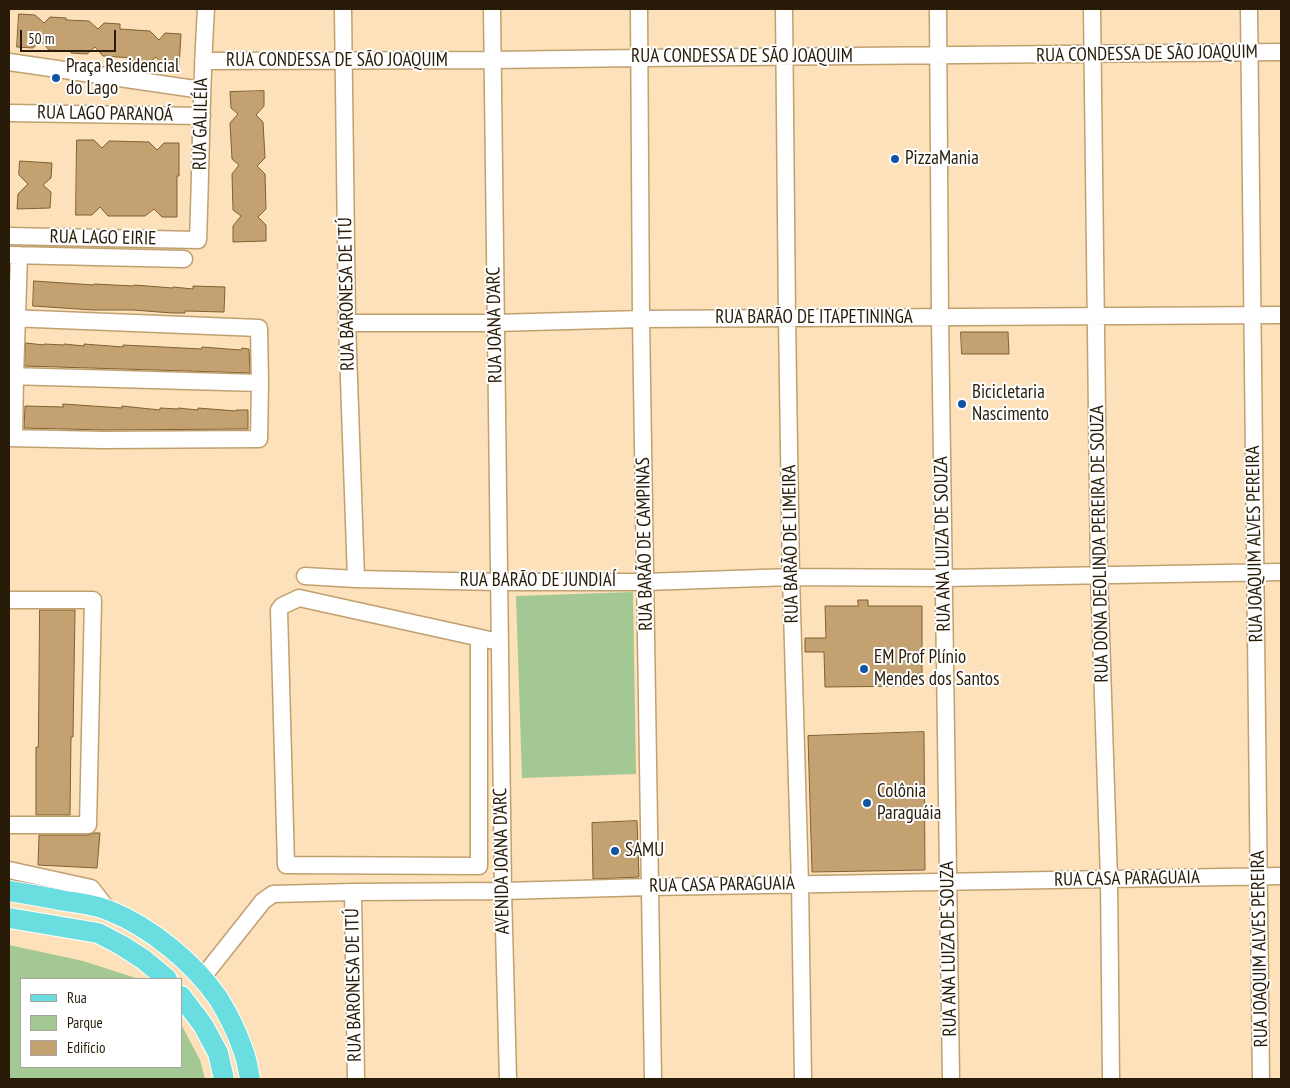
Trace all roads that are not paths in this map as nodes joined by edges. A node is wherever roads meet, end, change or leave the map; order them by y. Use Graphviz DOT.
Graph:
graph roads {
  1 [pos="206,9"];
  2 [pos="343,9"];
  3 [pos="492,9"];
  4 [pos="639,9"];
  5 [pos="784,9"];
  6 [pos="938,9"];
  7 [pos="1092,9"];
  8 [pos="1249,9"];
  9 [pos="1250,52"];
  10 [pos="1281,52"];
  11 [pos="1093,54"];
  12 [pos="938,56"];
  13 [pos="785,57"];
  14 [pos="639,58"];
  15 [pos="344,60"];
  16 [pos="492,60"];
  17 [pos="203,61"];
  18 [pos="9,62"];
  19 [pos="202,90"];
  20 [pos="9,113"];
  21 [pos="202,116"];
  22 [pos="9,236"];
  23 [pos="198,240"];
  24 [pos="14,255"];
  25 [pos="184,259"];
  26 [pos="1253,315"];
  27 [pos="1281,315"];
  28 [pos="1096,316"];
  29 [pos="13,318"];
  30 [pos="787,318"];
  31 [pos="940,318"];
  32 [pos="641,319"];
  33 [pos="347,323"];
  34 [pos="495,323"];
  35 [pos="12,376"];
  36 [pos="260,383"];
  37 [pos="11,438"];
  38 [pos="1256,572"];
  39 [pos="1281,572"];
  40 [pos="1099,574"];
  41 [pos="305,576"];
  42 [pos="791,577"];
  43 [pos="944,578"];
  44 [pos="356,579"];
  45 [pos="498,582"];
  46 [pos="645,582"];
  47 [pos="9,600"];
  48 [pos="479,638"];
  49 [pos="499,642"];
  50 [pos="9,825"];
  51 [pos="9,870"];
  52 [pos="1281,876"];
  53 [pos="1259,877"];
  54 [pos="1109,879"];
  55 [pos="948,882"];
  56 [pos="800,884"];
  57 [pos="650,887"];
  58 [pos="502,890"];
  59 [pos="9,891"];
  60 [pos="353,892"];
  61 [pos="108,910"];
  62 [pos="9,918"];
  63 [pos="166,978"];
  64 [pos="202,978"];
  65 [pos="182,997"];
  66 [pos="224,1079"];
  67 [pos="250,1079"];
  68 [pos="356,1079"];
  69 [pos="508,1079"];
  70 [pos="653,1079"];
  71 [pos="803,1079"];
  72 [pos="950,1079"];
  73 [pos="1111,1079"];
  74 [pos="1261,1079"];
  1 -- 17 [label="street, RUA GALILÉIA"];
  2 -- 15 [label="street, RUA BARONESA DE ITÚ"];
  3 -- 16 [label="street, RUA JOANA D'ARC"];
  4 -- 14 [label="street, RUA BARÃO DE CAMPINAS"];
  5 -- 13 [label="street, RUA BARÃO DE LIMEIRA"];
  6 -- 12 [label="street, RUA ANA LUIZA DE SOUZA"];
  7 -- 11 [label="street, RUA DONA DEOLINDA PEREIRA DE SOUZA"];
  8 -- 9 [label="street, RUA JOAQUIM ALVES PEREIRA"];
  9 -- 10 [label="street, RUA CONDESSA DE SÃO JOAQUIM"];
  9 -- 11 [label="street, RUA CONDESSA DE SÃO JOAQUIM"];
  9 -- 26 [label="street, RUA JOAQUIM ALVES PEREIRA"];
  11 -- 12 [label="street, RUA CONDESSA DE SÃO JOAQUIM"];
  11 -- 28 [label="street, RUA DONA DEOLINDA PEREIRA DE SOUZA"];
  12 -- 13 [label="street, RUA CONDESSA DE SÃO JOAQUIM"];
  12 -- 31 [label="street, RUA ANA LUIZA DE SOUZA"];
  13 -- 14 [label="street, RUA CONDESSA DE SÃO JOAQUIM"];
  13 -- 30 [label="street, RUA BARÃO DE LIMEIRA"];
  14 -- 16 [label="street, RUA CONDESSA DE SÃO JOAQUIM"];
  14 -- 32 [label="street, RUA BARÃO DE CAMPINAS"];
  15 -- 16 [label="street, RUA CONDESSA DE SÃO JOAQUIM"];
  15 -- 17 [label="street, RUA CONDESSA DE SÃO JOAQUIM"];
  15 -- 33 [label="street, RUA BARONESA DE ITÚ"];
  16 -- 34 [label="street, RUA JOANA D'ARC"];
  17 -- 19 [label="street, RUA GALILÉIA"];
  18 -- 19 [label="street"];
  19 -- 21 [label="street, RUA GALILÉIA"];
  20 -- 21 [label="street, RUA LAGO PARANOÁ"];
  21 -- 23 [label="street, RUA GALILÉIA"];
  22 -- 23 [label="street, RUA LAGO EIRIE"];
  24 -- 25 [label="street"];
  24 -- 29 [label="street"];
  26 -- 27 [label="street, RUA BARÃO DE ITAPETININGA"];
  26 -- 28 [label="street, RUA BARÃO DE ITAPETININGA"];
  26 -- 38 [label="street, RUA JOAQUIM ALVES PEREIRA"];
  28 -- 31 [label="street, RUA BARÃO DE ITAPETININGA"];
  28 -- 40 [label="street, RUA DONA DEOLINDA PEREIRA DE SOUZA"];
  29 -- 35 [label="street"];
  29 -- 36 [label="street"];
  30 -- 31 [label="street, RUA BARÃO DE ITAPETININGA"];
  30 -- 32 [label="street, RUA BARÃO DE ITAPETININGA"];
  30 -- 42 [label="street, RUA BARÃO DE LIMEIRA"];
  31 -- 43 [label="street, RUA ANA LUIZA DE SOUZA"];
  32 -- 34 [label="street, RUA BARÃO DE ITAPETININGA"];
  32 -- 46 [label="street, RUA BARÃO DE CAMPINAS"];
  33 -- 34 [label="street, RUA BARÃO DE ITAPETININGA"];
  33 -- 44 [label="street, RUA BARONESA DE ITÚ"];
  34 -- 45 [label="street, RUA JOANA D'ARC"];
  35 -- 36 [label="street"];
  35 -- 37 [label="street"];
  36 -- 37 [label="street"];
  38 -- 39 [label="street, RUA BARÃO DE JUNDIAÍ"];
  38 -- 40 [label="street, RUA BARÃO DE JUNDIAÍ"];
  38 -- 53 [label="street, RUA JOAQUIM ALVES PEREIRA"];
  40 -- 43 [label="street, RUA BARÃO DE JUNDIAÍ"];
  40 -- 54 [label="street, RUA DONA DEOLINDA PEREIRA DE SOUZA"];
  41 -- 44 [label="street, RUA BARÃO DE JUNDIAÍ"];
  42 -- 43 [label="street, RUA BARÃO DE JUNDIAÍ"];
  42 -- 46 [label="street, RUA BARÃO DE JUNDIAÍ"];
  42 -- 56 [label="street, RUA BARÃO DE LIMEIRA"];
  43 -- 55 [label="street, RUA ANA LUIZA DE SOUZA"];
  44 -- 45 [label="street, RUA BARÃO DE JUNDIAÍ"];
  45 -- 46 [label="street, RUA BARÃO DE JUNDIAÍ"];
  45 -- 49 [label="street, RUA JOANA D'ARC"];
  46 -- 57 [label="street, RUA BARÃO DE CAMPINAS"];
  47 -- 50 [label="street"];
  48 -- 48 [label="street"];
  48 -- 49 [label="street"];
  49 -- 58 [label="street, AVENIDA JOANA D'ARC"];
  51 -- 61 [label="street"];
  52 -- 53 [label="street, RUA CASA PARAGUAIA"];
  53 -- 54 [label="street, RUA CASA PARAGUAIA"];
  53 -- 74 [label="street, RUA JOAQUIM ALVES PEREIRA"];
  54 -- 55 [label="street, RUA CASA PARAGUAIA"];
  54 -- 73 [label="street, RUA DONA DEOLINDA PEREIRA DE SOUZA"];
  55 -- 56 [label="street, RUA CASA PARAGUAIA"];
  55 -- 72 [label="street, RUA ANA LUIZA DE SOUZA"];
  56 -- 57 [label="street, RUA CASA PARAGUAIA"];
  56 -- 71 [label="street, RUA BARÃO DE LIMEIRA"];
  57 -- 58 [label="street, RUA CASA PARAGUAIA"];
  57 -- 70 [label="street, RUA BARÃO DE CAMPINAS"];
  58 -- 60 [label="street, RUA CASA PARAGUAIA"];
  58 -- 69 [label="street, AVENIDA JOANA D'ARC"];
  59 -- 61 [label="main road"];
  60 -- 64 [label="street, RUA CASA PARAGUAIA"];
  60 -- 68 [label="street, RUA BARONESA DE ITÚ"];
  61 -- 64 [label="main road"];
  62 -- 63 [label="main road"];
  64 -- 67 [label="main road"];
  65 -- 66 [label="main road"];
}
